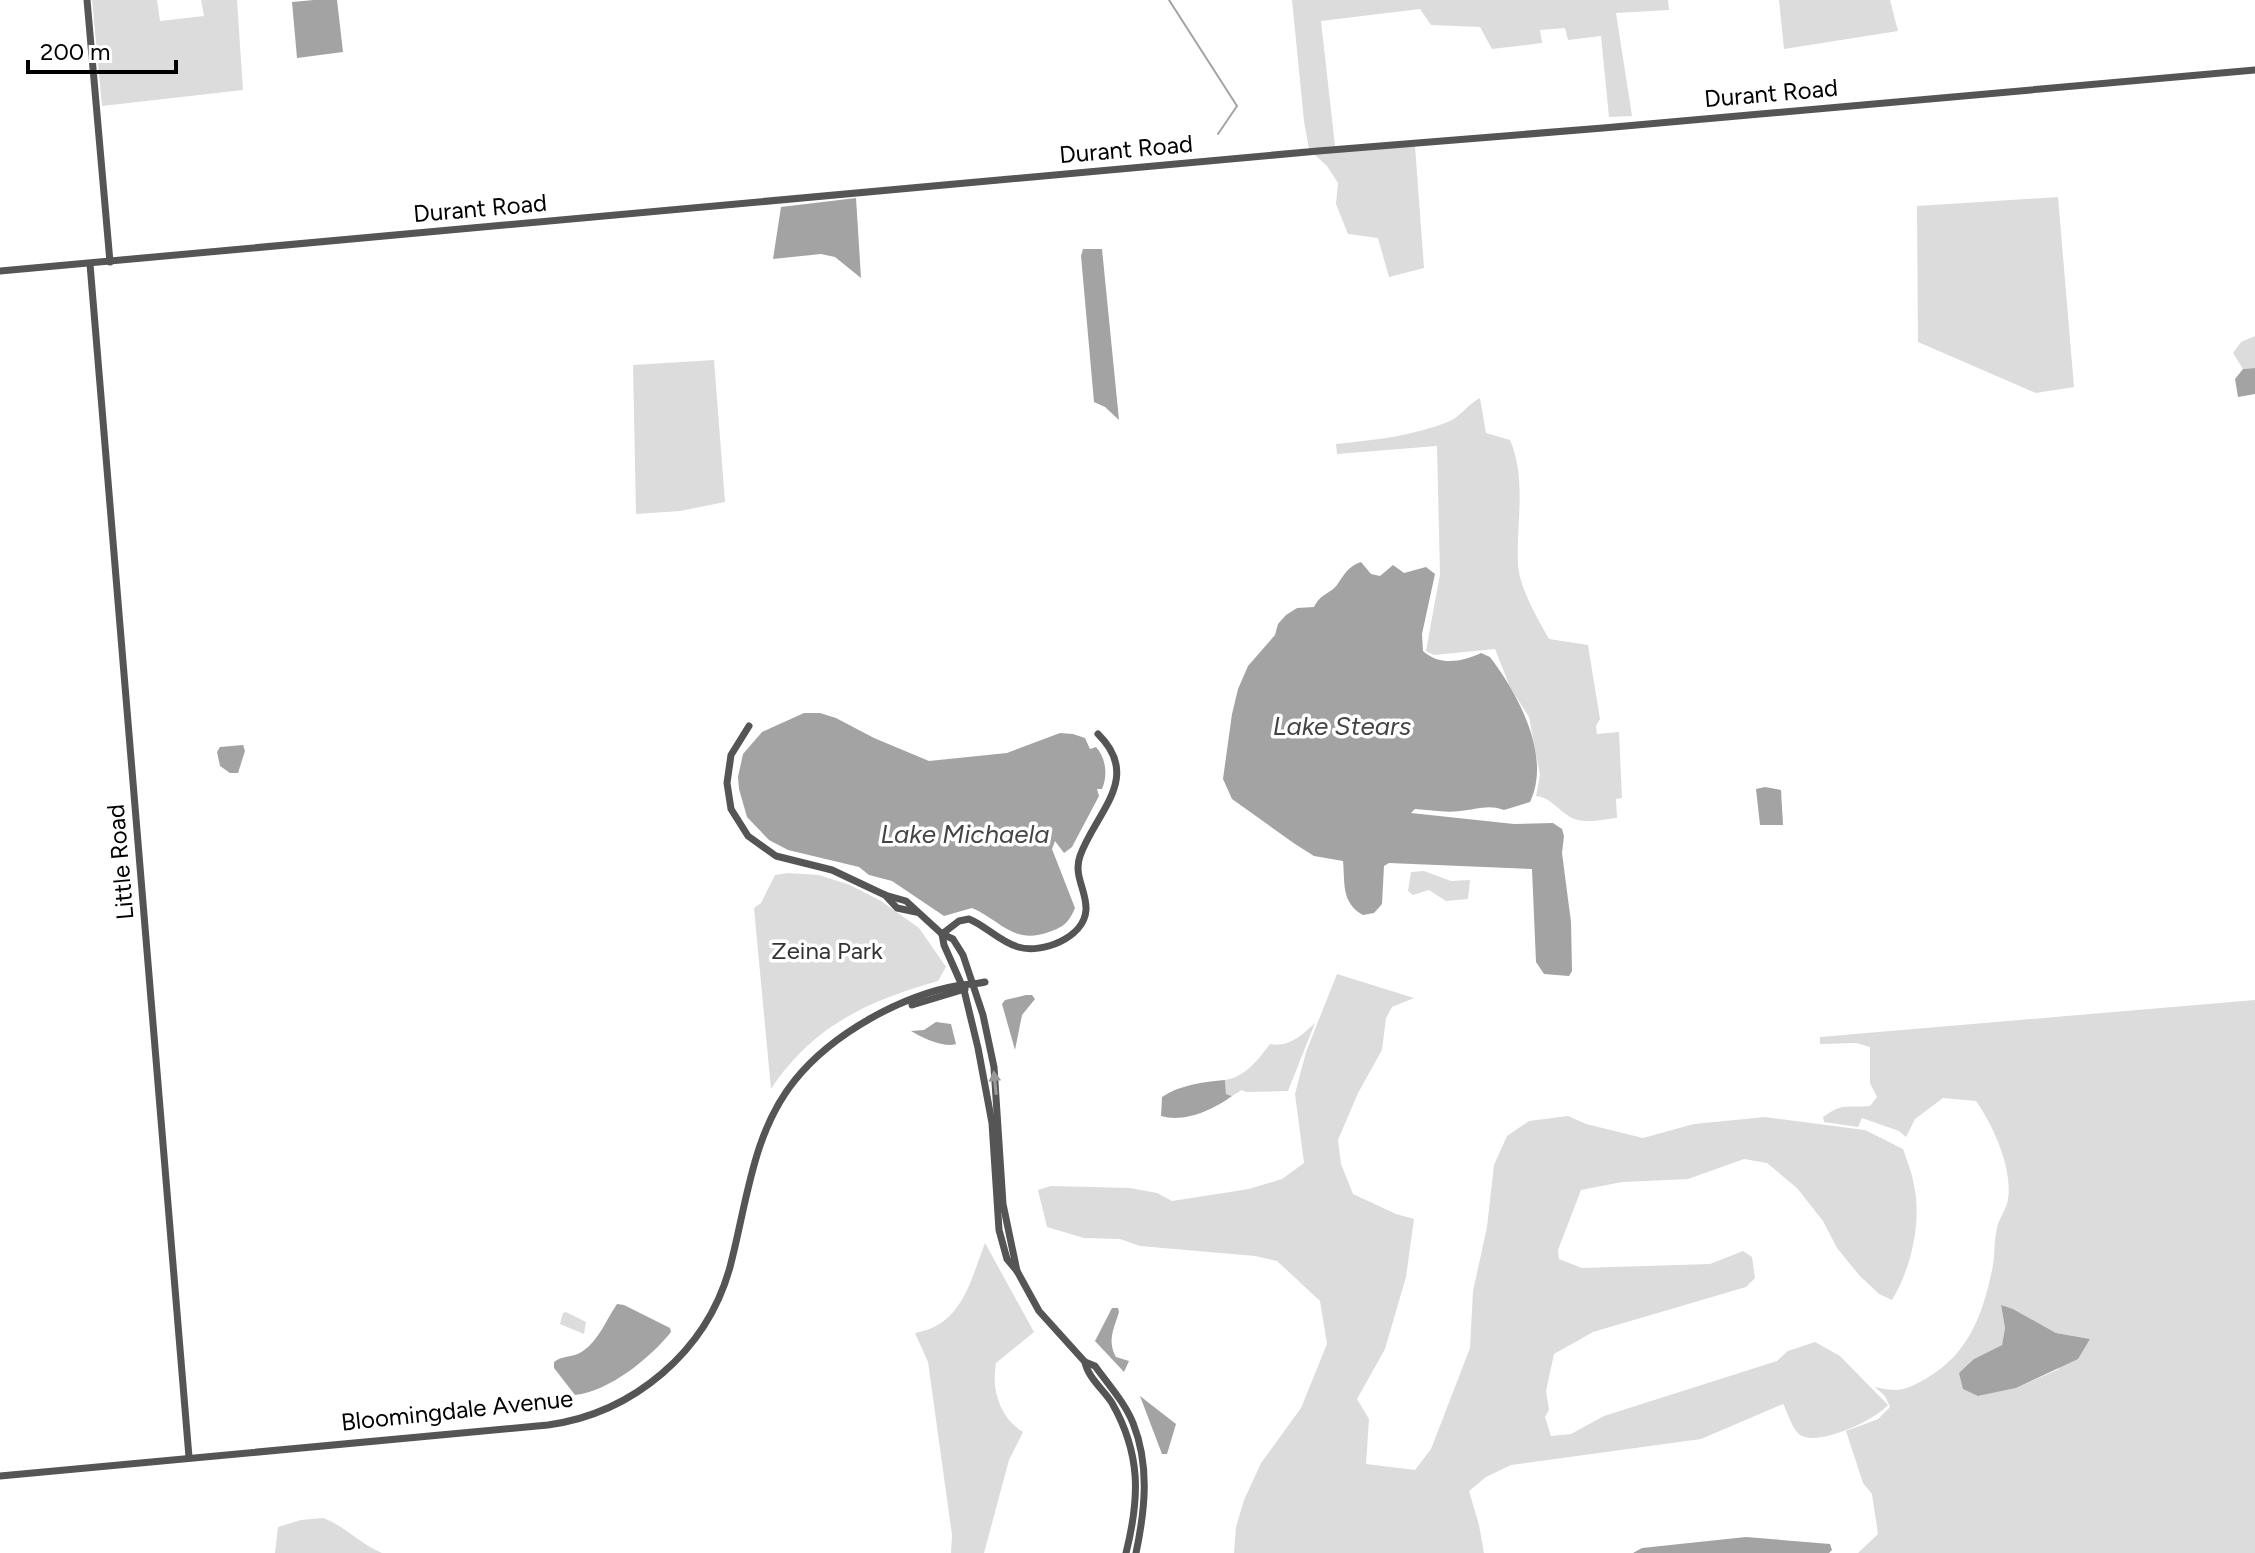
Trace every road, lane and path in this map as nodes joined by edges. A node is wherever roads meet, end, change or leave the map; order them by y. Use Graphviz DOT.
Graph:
graph roads {
  1 [pos="87,0"];
  2 [pos="2255,70"];
  3 [pos="110,262"];
  4 [pos="90,264"];
  5 [pos="0,271"];
  6 [pos="749,726"];
  7 [pos="1098,734"];
  8 [pos="942,934"];
  9 [pos="985,982"];
  10 [pos="974,984"];
  11 [pos="963,988"];
  12 [pos="1017,1271"];
  13 [pos="1085,1362"];
  14 [pos="189,1457"];
  15 [pos="0,1476"];
  16 [pos="1126,1553"];
  17 [pos="1136,1553"];
  1 -- 3 [label="street"];
  2 -- 3 [label="street, Durant Road"];
  3 -- 4 [label="street, Durant Road"];
  4 -- 5 [label="street, Durant Road"];
  4 -- 14 [label="street, Little Road"];
  6 -- 8 [label="street"];
  7 -- 8 [label="street"];
  8 -- 10 [label="street"];
  8 -- 11 [label="street"];
  9 -- 10 [label="street, Bloomingdale Avenue"];
  10 -- 11 [label="street, Bloomingdale Avenue"];
  12 -- 10 [label="street, one-way"];
  11 -- 12 [label="street"];
  11 -- 14 [label="street, Bloomingdale Avenue"];
  12 -- 13 [label="street"];
  13 -- 16 [label="street"];
  13 -- 17 [label="street"];
  14 -- 15 [label="street, Bloomingdale Avenue"];
}
